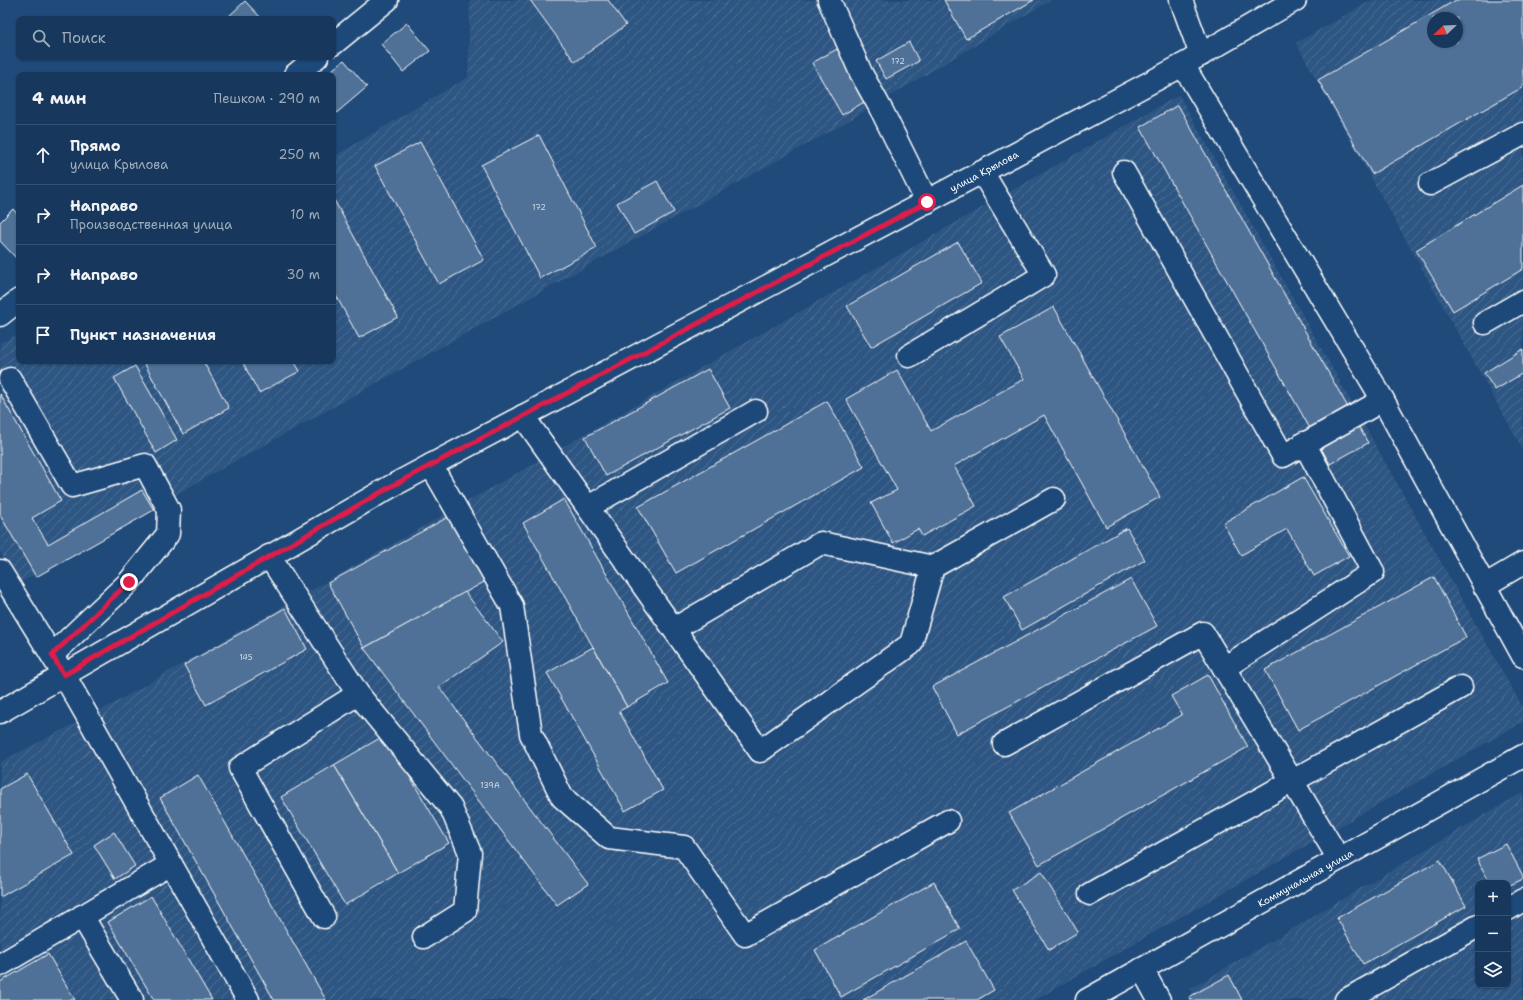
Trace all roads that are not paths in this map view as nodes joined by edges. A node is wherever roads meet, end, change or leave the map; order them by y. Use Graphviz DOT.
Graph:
graph roads {
  1 [pos="387,0"];
  2 [pos="828,0"];
  3 [pos="1181,0"];
  4 [pos="1295,0"];
  5 [pos="336,42"];
  6 [pos="313,60"];
  7 [pos="1192,60"];
  8 [pos="299,72"];
  9 [pos="1523,134"];
  10 [pos="982,172"];
  11 [pos="1124,172"];
  12 [pos="1430,184"];
  13 [pos="927,202"];
  14 [pos="1523,301"];
  15 [pos="16,302"];
  16 [pos="0,315"];
  17 [pos="1485,323"];
  18 [pos="909,356"];
  19 [pos="10,379"];
  20 [pos="1383,400"];
  21 [pos="756,411"];
  22 [pos="523,416"];
  23 [pos="1304,443"];
  24 [pos="431,465"];
  25 [pos="1054,499"];
  26 [pos="588,507"];
  27 [pos="269,556"];
  28 [pos="1523,563"];
  29 [pos="933,567"];
  30 [pos="0,571"];
  31 [pos="1484,586"];
  32 [pos="674,629"];
  33 [pos="52,655"];
  34 [pos="1523,656"];
  35 [pos="1224,668"];
  36 [pos="64,675"];
  37 [pos="1461,687"];
  38 [pos="358,694"];
  39 [pos="0,712"];
  40 [pos="1004,744"];
  41 [pos="1523,756"];
  42 [pos="1292,781"];
  43 [pos="948,821"];
  44 [pos="1339,859"];
  45 [pos="171,864"];
  46 [pos="1090,894"];
  47 [pos="1523,900"];
  48 [pos="1511,907"];
  49 [pos="82,916"];
  50 [pos="324,917"];
  51 [pos="1475,928"];
  52 [pos="424,937"];
  53 [pos="0,965"];
  54 [pos="1142,969"];
  55 [pos="132,1000"];
  56 [pos="248,1000"];
  57 [pos="1087,1000"];
  58 [pos="1159,1000"];
  59 [pos="1346,1000"];
  1 -- 5 [label="street"];
  2 -- 13 [label="street"];
  3 -- 7 [label="street"];
  4 -- 7 [label="street, улица Крылова"];
  6 -- 8 [label="street"];
  7 -- 10 [label="street, улица Крылова"];
  7 -- 20 [label="street"];
  9 -- 12 [label="street"];
  10 -- 13 [label="street, улица Крылова"];
  10 -- 18 [label="street"];
  11 -- 23 [label="street"];
  13 -- 22 [label="street, улица Крылова"];
  14 -- 17 [label="street"];
  15 -- 16 [label="street"];
  19 -- 33 [label="street"];
  20 -- 23 [label="street"];
  20 -- 31 [label="street"];
  21 -- 26 [label="street"];
  22 -- 24 [label="street, улица Крылова"];
  22 -- 26 [label="street"];
  23 -- 35 [label="street"];
  24 -- 27 [label="street, улица Крылова"];
  24 -- 43 [label="street"];
  25 -- 29 [label="street"];
  26 -- 32 [label="street"];
  27 -- 36 [label="street, улица Крылова"];
  27 -- 38 [label="street"];
  28 -- 31 [label="street"];
  29 -- 32 [label="street"];
  29 -- 32 [label="street"];
  30 -- 33 [label="street"];
  31 -- 34 [label="street"];
  33 -- 36 [label="street"];
  35 -- 40 [label="street"];
  35 -- 42 [label="street"];
  36 -- 39 [label="street, улица Крылова"];
  36 -- 45 [label="street"];
  37 -- 42 [label="street"];
  38 -- 50 [label="street"];
  38 -- 52 [label="street"];
  41 -- 44 [label="street, Коммунальная улица"];
  42 -- 44 [label="street"];
  42 -- 46 [label="street"];
  44 -- 54 [label="street, Коммунальная улица"];
  45 -- 49 [label="street"];
  45 -- 56 [label="street"];
  47 -- 48 [label="street"];
  49 -- 53 [label="street"];
  49 -- 55 [label="street"];
  51 -- 59 [label="street"];
  54 -- 57 [label="street, Коммунальная улица"];
  54 -- 58 [label="street"];
}
